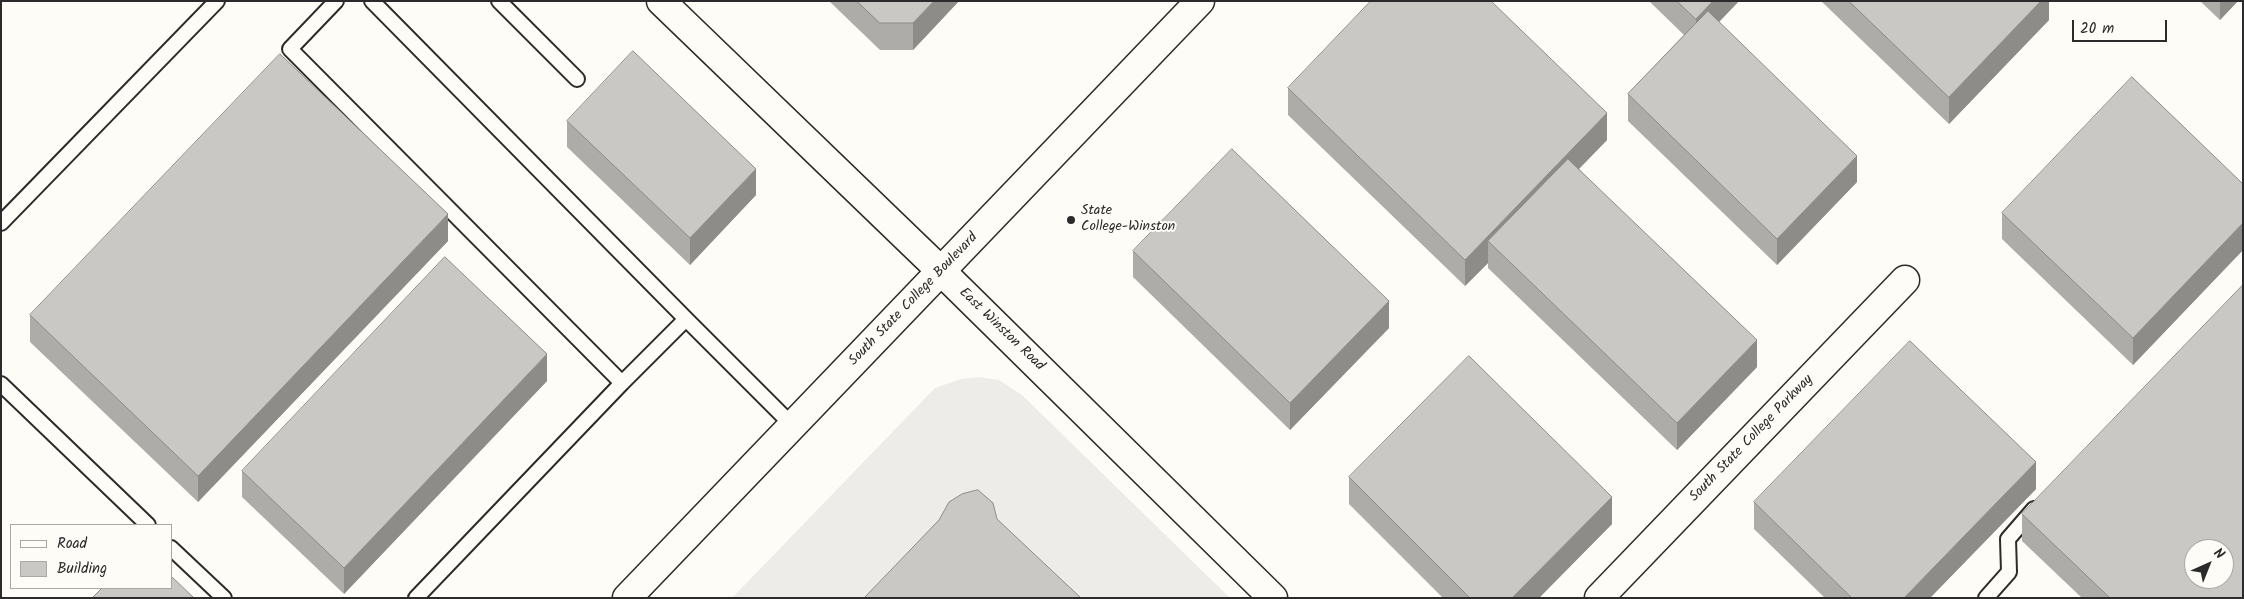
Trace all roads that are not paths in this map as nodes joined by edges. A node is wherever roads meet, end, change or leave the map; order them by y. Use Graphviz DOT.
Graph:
graph roads {
  1 [pos="217,1"];
  2 [pos="372,1"];
  3 [pos="499,1"];
  4 [pos="662,1"];
  5 [pos="1200,1"];
  6 [pos="328,4"];
  7 [pos="578,79"];
  8 [pos="1,223"];
  9 [pos="941,271"];
  10 [pos="1905,280"];
  11 [pos="686,319"];
  12 [pos="622,383"];
  13 [pos="1,384"];
  14 [pos="793,426"];
  15 [pos="2045,495"];
  16 [pos="147,524"];
  17 [pos="172,549"];
  18 [pos="224,598"];
  19 [pos="416,598"];
  20 [pos="627,598"];
  21 [pos="1273,598"];
  22 [pos="1599,598"];
  23 [pos="1986,598"];
  1 -- 8 [label="lane"];
  2 -- 11 [label="lane"];
  3 -- 7 [label="lane"];
  4 -- 9 [label="street, East Winston Road"];
  5 -- 9 [label="street, South State College Boulevard"];
  6 -- 12 [label="lane"];
  9 -- 14 [label="street, South State College Boulevard"];
  9 -- 21 [label="street, East Winston Road"];
  10 -- 22 [label="street, South State College Parkway"];
  11 -- 12 [label="lane"];
  11 -- 14 [label="lane"];
  12 -- 19 [label="lane"];
  13 -- 16 [label="lane"];
  14 -- 20 [label="street, South State College Boulevard"];
  15 -- 23 [label="lane"];
  17 -- 18 [label="lane"];
}
